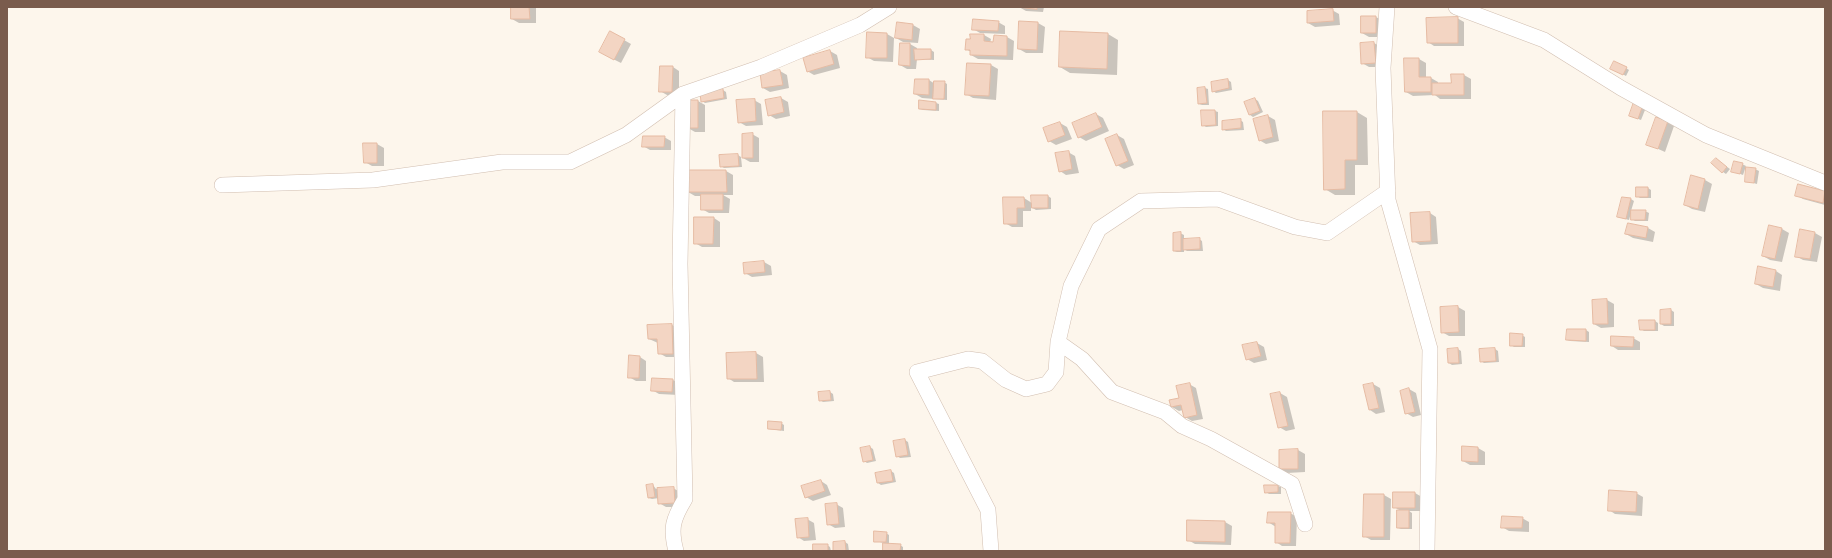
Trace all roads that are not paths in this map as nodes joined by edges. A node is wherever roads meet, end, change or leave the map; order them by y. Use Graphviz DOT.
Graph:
graph roads {
  1 [pos="889,7"];
  2 [pos="1387,7"];
  3 [pos="1456,7"];
  4 [pos="683,94"];
  5 [pos="1825,183"];
  6 [pos="222,185"];
  7 [pos="1388,191"];
  8 [pos="1058,342"];
  9 [pos="1305,524"];
  10 [pos="676,551"];
  11 [pos="991,551"];
  12 [pos="1426,551"];
  1 -- 4 [label="street"];
  2 -- 7 [label="street"];
  3 -- 5 [label="street"];
  4 -- 6 [label="street"];
  4 -- 10 [label="street"];
  7 -- 8 [label="street"];
  7 -- 12 [label="street"];
  8 -- 9 [label="street"];
  8 -- 11 [label="street"];
}
